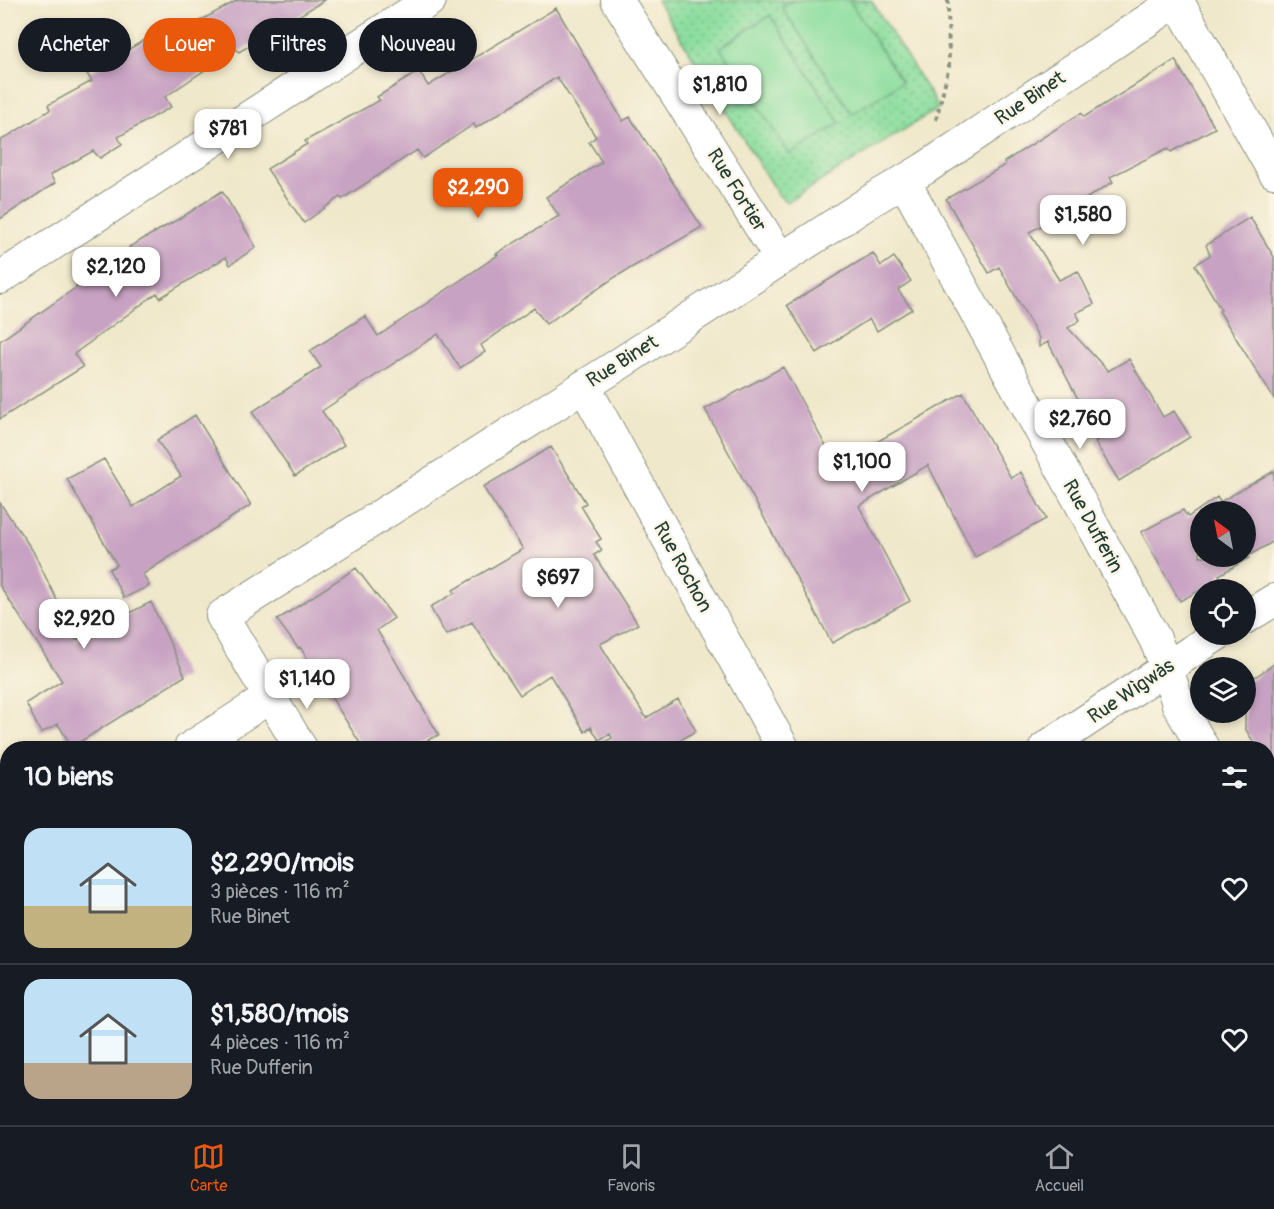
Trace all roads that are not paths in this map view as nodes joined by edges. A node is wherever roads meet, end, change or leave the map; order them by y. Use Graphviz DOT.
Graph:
graph roads {
  1 [pos="430,0"];
  2 [pos="618,0"];
  3 [pos="1178,0"];
  4 [pos="1274,172"];
  5 [pos="904,181"];
  6 [pos="780,258"];
  7 [pos="0,278"];
  8 [pos="584,386"];
  9 [pos="1274,600"];
  10 [pos="1256,611"];
  11 [pos="1202,645"];
  12 [pos="1167,668"];
  13 [pos="270,697"];
  14 [pos="201,741"];
  15 [pos="297,741"];
  16 [pos="779,741"];
  17 [pos="1056,741"];
  18 [pos="1199,741"];
  1 -- 7 [label="street"];
  2 -- 6 [label="street, Rue Fortier"];
  3 -- 4 [label="street"];
  3 -- 5 [label="street, Rue Binet"];
  5 -- 6 [label="street, Rue Binet"];
  5 -- 12 [label="street, Rue Dufferin"];
  6 -- 8 [label="street, Rue Binet"];
  8 -- 13 [label="street, Rue Binet"];
  8 -- 16 [label="street, Rue Rochon"];
  9 -- 10 [label="street"];
  11 -- 12 [label="street, Rue Wìgwàs"];
  12 -- 17 [label="street, Rue Wìgwàs"];
  12 -- 18 [label="street, Rue Dufferin"];
  13 -- 14 [label="street"];
  13 -- 15 [label="street"];
}
